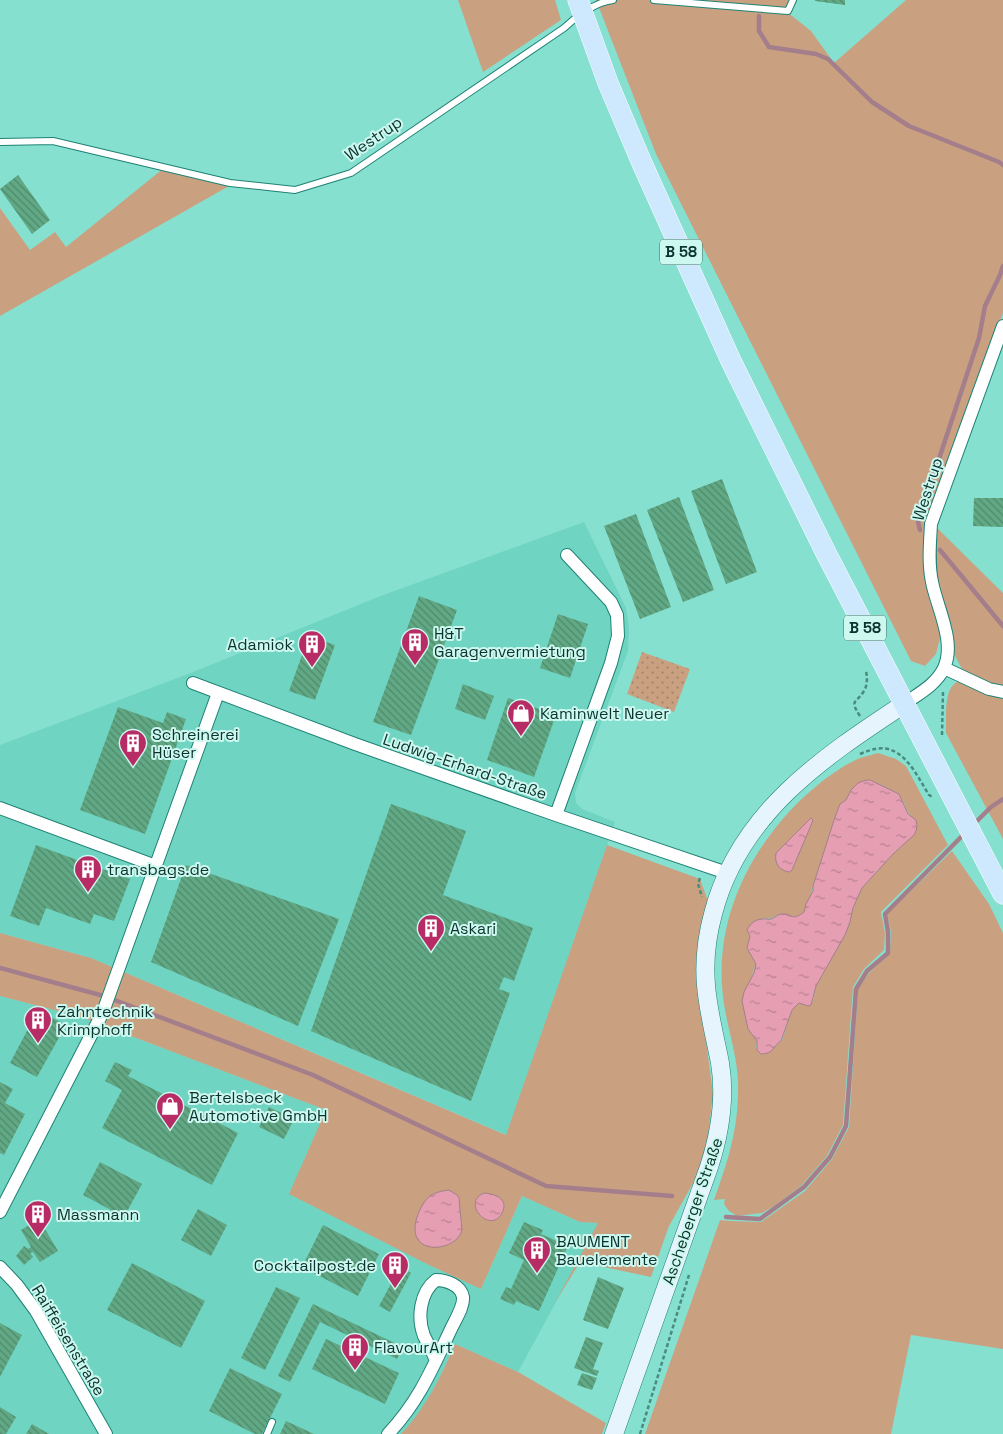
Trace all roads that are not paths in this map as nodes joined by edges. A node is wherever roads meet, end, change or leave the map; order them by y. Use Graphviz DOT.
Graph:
graph roads {
  1 [pos="613,0"];
  2 [pos="654,0"];
  3 [pos="793,0"];
  4 [pos="581,7"];
  5 [pos="0,142"];
  6 [pos="1003,326"];
  7 [pos="567,555"];
  8 [pos="944,668"];
  9 [pos="193,684"];
  10 [pos="1003,692"];
  11 [pos="218,693"];
  12 [pos="904,704"];
  13 [pos="0,808"];
  14 [pos="556,815"];
  15 [pos="156,866"];
  16 [pos="727,873"];
  17 [pos="1003,894"];
  18 [pos="0,1212"];
  19 [pos="0,1267"];
  20 [pos="436,1361"];
  21 [pos="272,1422"];
  22 [pos="106,1434"];
  23 [pos="267,1434"];
  24 [pos="388,1434"];
  25 [pos="614,1434"];
  1 -- 4 [label="lane, Westrup"];
  2 -- 3 [label="lane"];
  4 -- 5 [label="lane, Westrup"];
  4 -- 12 [label="main road, B 58"];
  6 -- 8 [label="street, Westrup"];
  7 -- 14 [label="street"];
  8 -- 10 [label="street"];
  8 -- 12 [label="street"];
  9 -- 11 [label="street, Ludwig-Erhard-Straße"];
  11 -- 14 [label="street, Ludwig-Erhard-Straße"];
  11 -- 15 [label="street"];
  12 -- 16 [label="street, Ascheberger Straße"];
  12 -- 17 [label="main road, B 58"];
  13 -- 15 [label="street"];
  14 -- 16 [label="street, Ludwig-Erhard-Straße"];
  15 -- 18 [label="street"];
  16 -- 25 [label="street, Ascheberger Straße"];
  19 -- 22 [label="street, Raiffeisenstraße"];
  20 -- 20 [label="street"];
  20 -- 24 [label="street"];
  21 -- 23 [label="lane"];
}
